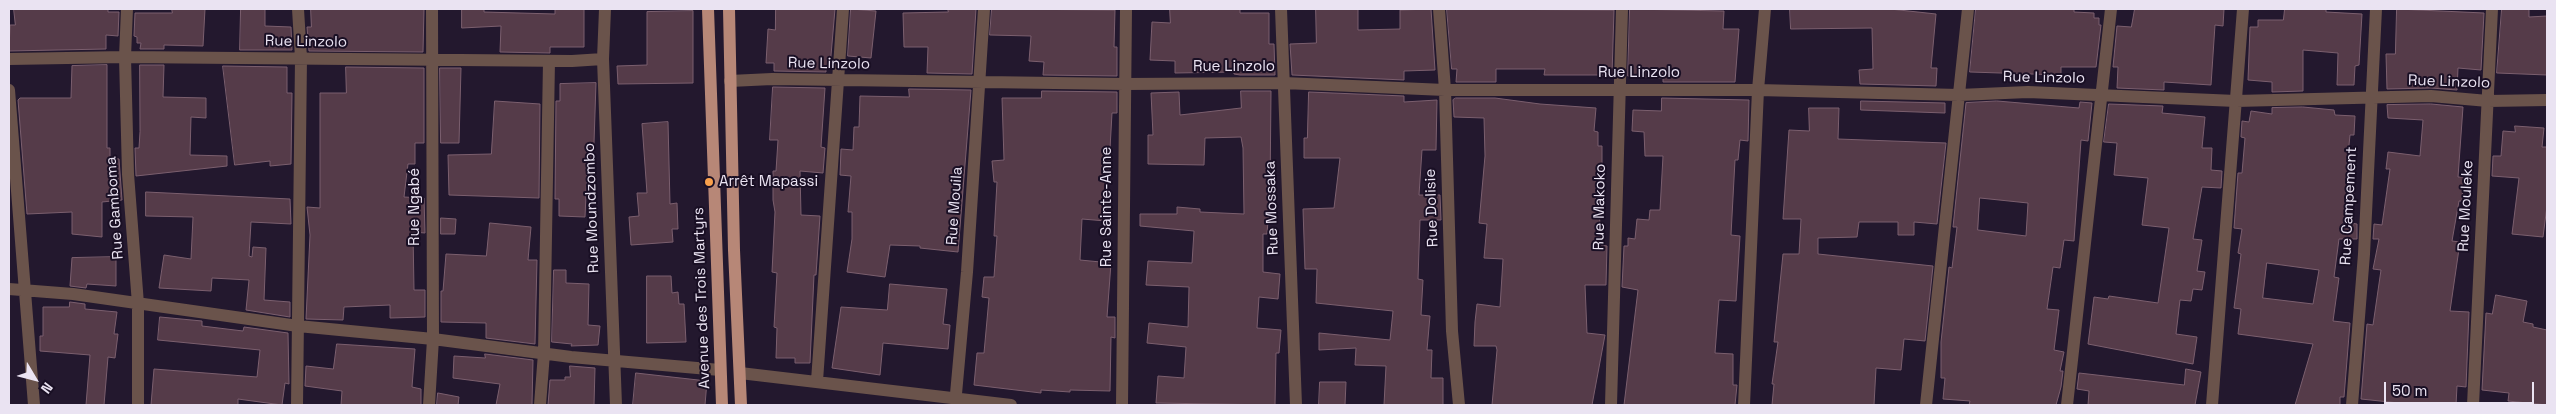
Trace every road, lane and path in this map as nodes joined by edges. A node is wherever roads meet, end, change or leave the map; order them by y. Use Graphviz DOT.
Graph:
graph roads {
  1 [pos="127,9"];
  2 [pos="298,9"];
  3 [pos="432,9"];
  4 [pos="605,9"];
  5 [pos="708,9"];
  6 [pos="728,9"];
  7 [pos="843,9"];
  8 [pos="984,9"];
  9 [pos="1126,9"];
  10 [pos="1281,9"];
  11 [pos="1439,9"];
  12 [pos="1622,9"];
  13 [pos="1765,9"];
  14 [pos="1968,9"];
  15 [pos="2111,9"];
  16 [pos="2243,9"];
  17 [pos="2376,9"];
  18 [pos="2492,9"];
  19 [pos="126,57"];
  20 [pos="301,58"];
  21 [pos="9,59"];
  22 [pos="603,59"];
  23 [pos="432,61"];
  24 [pos="549,61"];
  25 [pos="730,81"];
  26 [pos="837,81"];
  27 [pos="979,81"];
  28 [pos="1284,83"];
  29 [pos="1125,84"];
  30 [pos="9,90"];
  31 [pos="1445,90"];
  32 [pos="1619,90"];
  33 [pos="1758,90"];
  34 [pos="1959,95"];
  35 [pos="2101,95"];
  36 [pos="2370,97"];
  37 [pos="2488,100"];
  38 [pos="2547,100"];
  39 [pos="2236,101"];
  40 [pos="9,289"];
  41 [pos="25,292"];
  42 [pos="138,304"];
  43 [pos="298,326"];
  44 [pos="433,338"];
  45 [pos="544,353"];
  46 [pos="614,360"];
  47 [pos="720,370"];
  48 [pos="740,373"];
  49 [pos="817,380"];
  50 [pos="955,402"];
  51 [pos="34,405"];
  52 [pos="138,405"];
  53 [pos="298,405"];
  54 [pos="429,405"];
  55 [pos="540,405"];
  56 [pos="616,405"];
  57 [pos="722,405"];
  58 [pos="741,405"];
  59 [pos="1011,405"];
  60 [pos="1122,405"];
  61 [pos="1296,405"];
  62 [pos="1459,405"];
  63 [pos="1611,405"];
  64 [pos="1744,405"];
  65 [pos="1926,405"];
  66 [pos="2068,405"];
  67 [pos="2212,405"];
  68 [pos="2352,405"];
  69 [pos="2473,405"];
  1 -- 19 [label="street, Rue Gamboma"];
  2 -- 20 [label="street"];
  3 -- 23 [label="street, Rue Ngabé"];
  4 -- 22 [label="street, Rue Moundzombo"];
  5 -- 47 [label="main road, Avenue des Trois Martyrs"];
  6 -- 25 [label="main road"];
  7 -- 26 [label="street"];
  8 -- 27 [label="street, Rue Mouila"];
  9 -- 29 [label="street, Rue Sainte-Anne"];
  10 -- 28 [label="street, Rue Mossaka"];
  11 -- 31 [label="street, Rue Dolisie"];
  12 -- 32 [label="street, Rue Makoko"];
  13 -- 33 [label="street"];
  14 -- 34 [label="street"];
  15 -- 35 [label="street"];
  16 -- 39 [label="street"];
  17 -- 36 [label="street, Rue Campement"];
  18 -- 37 [label="street, Rue Mouleke"];
  19 -- 20 [label="street, Rue Linzolo"];
  19 -- 21 [label="street, Rue Linzolo"];
  19 -- 42 [label="street, Rue Gamboma"];
  20 -- 23 [label="street, Rue Linzolo"];
  20 -- 43 [label="street"];
  22 -- 24 [label="street, Rue Linzolo"];
  22 -- 46 [label="street, Rue Moundzombo"];
  23 -- 24 [label="street, Rue Linzolo"];
  23 -- 44 [label="street, Rue Ngabé"];
  24 -- 45 [label="street"];
  25 -- 26 [label="street, Rue Linzolo"];
  25 -- 48 [label="main road"];
  26 -- 27 [label="street, Rue Linzolo"];
  26 -- 49 [label="street"];
  27 -- 29 [label="street, Rue Linzolo"];
  27 -- 50 [label="street, Rue Mouila"];
  28 -- 29 [label="street, Rue Linzolo"];
  28 -- 31 [label="street, Rue Linzolo"];
  28 -- 61 [label="street, Rue Mossaka"];
  29 -- 60 [label="street, Rue Sainte-Anne"];
  30 -- 41 [label="street"];
  31 -- 32 [label="street, Rue Linzolo"];
  31 -- 62 [label="street, Rue Dolisie"];
  32 -- 33 [label="street, Rue Linzolo"];
  32 -- 63 [label="street, Rue Makoko"];
  33 -- 34 [label="street, Rue Linzolo"];
  33 -- 64 [label="street"];
  34 -- 35 [label="street, Rue Linzolo"];
  34 -- 65 [label="street"];
  35 -- 39 [label="street, Rue Linzolo"];
  35 -- 66 [label="street"];
  36 -- 37 [label="street, Rue Linzolo"];
  36 -- 39 [label="street, Rue Linzolo"];
  36 -- 68 [label="street, Rue Campement"];
  37 -- 38 [label="street, Rue Linzolo"];
  37 -- 69 [label="street, Rue Mouleke"];
  39 -- 67 [label="street"];
  40 -- 41 [label="street"];
  41 -- 42 [label="street"];
  41 -- 51 [label="street"];
  42 -- 43 [label="street"];
  42 -- 52 [label="street, Rue Gamboma"];
  43 -- 44 [label="street"];
  43 -- 53 [label="street"];
  44 -- 45 [label="street"];
  44 -- 54 [label="street, Rue Ngabé"];
  45 -- 46 [label="street"];
  45 -- 55 [label="street"];
  46 -- 47 [label="street"];
  46 -- 56 [label="street, Rue Moundzombo"];
  47 -- 57 [label="main road, Avenue des Trois Martyrs"];
  48 -- 49 [label="street"];
  48 -- 58 [label="main road"];
  49 -- 50 [label="street"];
  50 -- 59 [label="street"];
}
